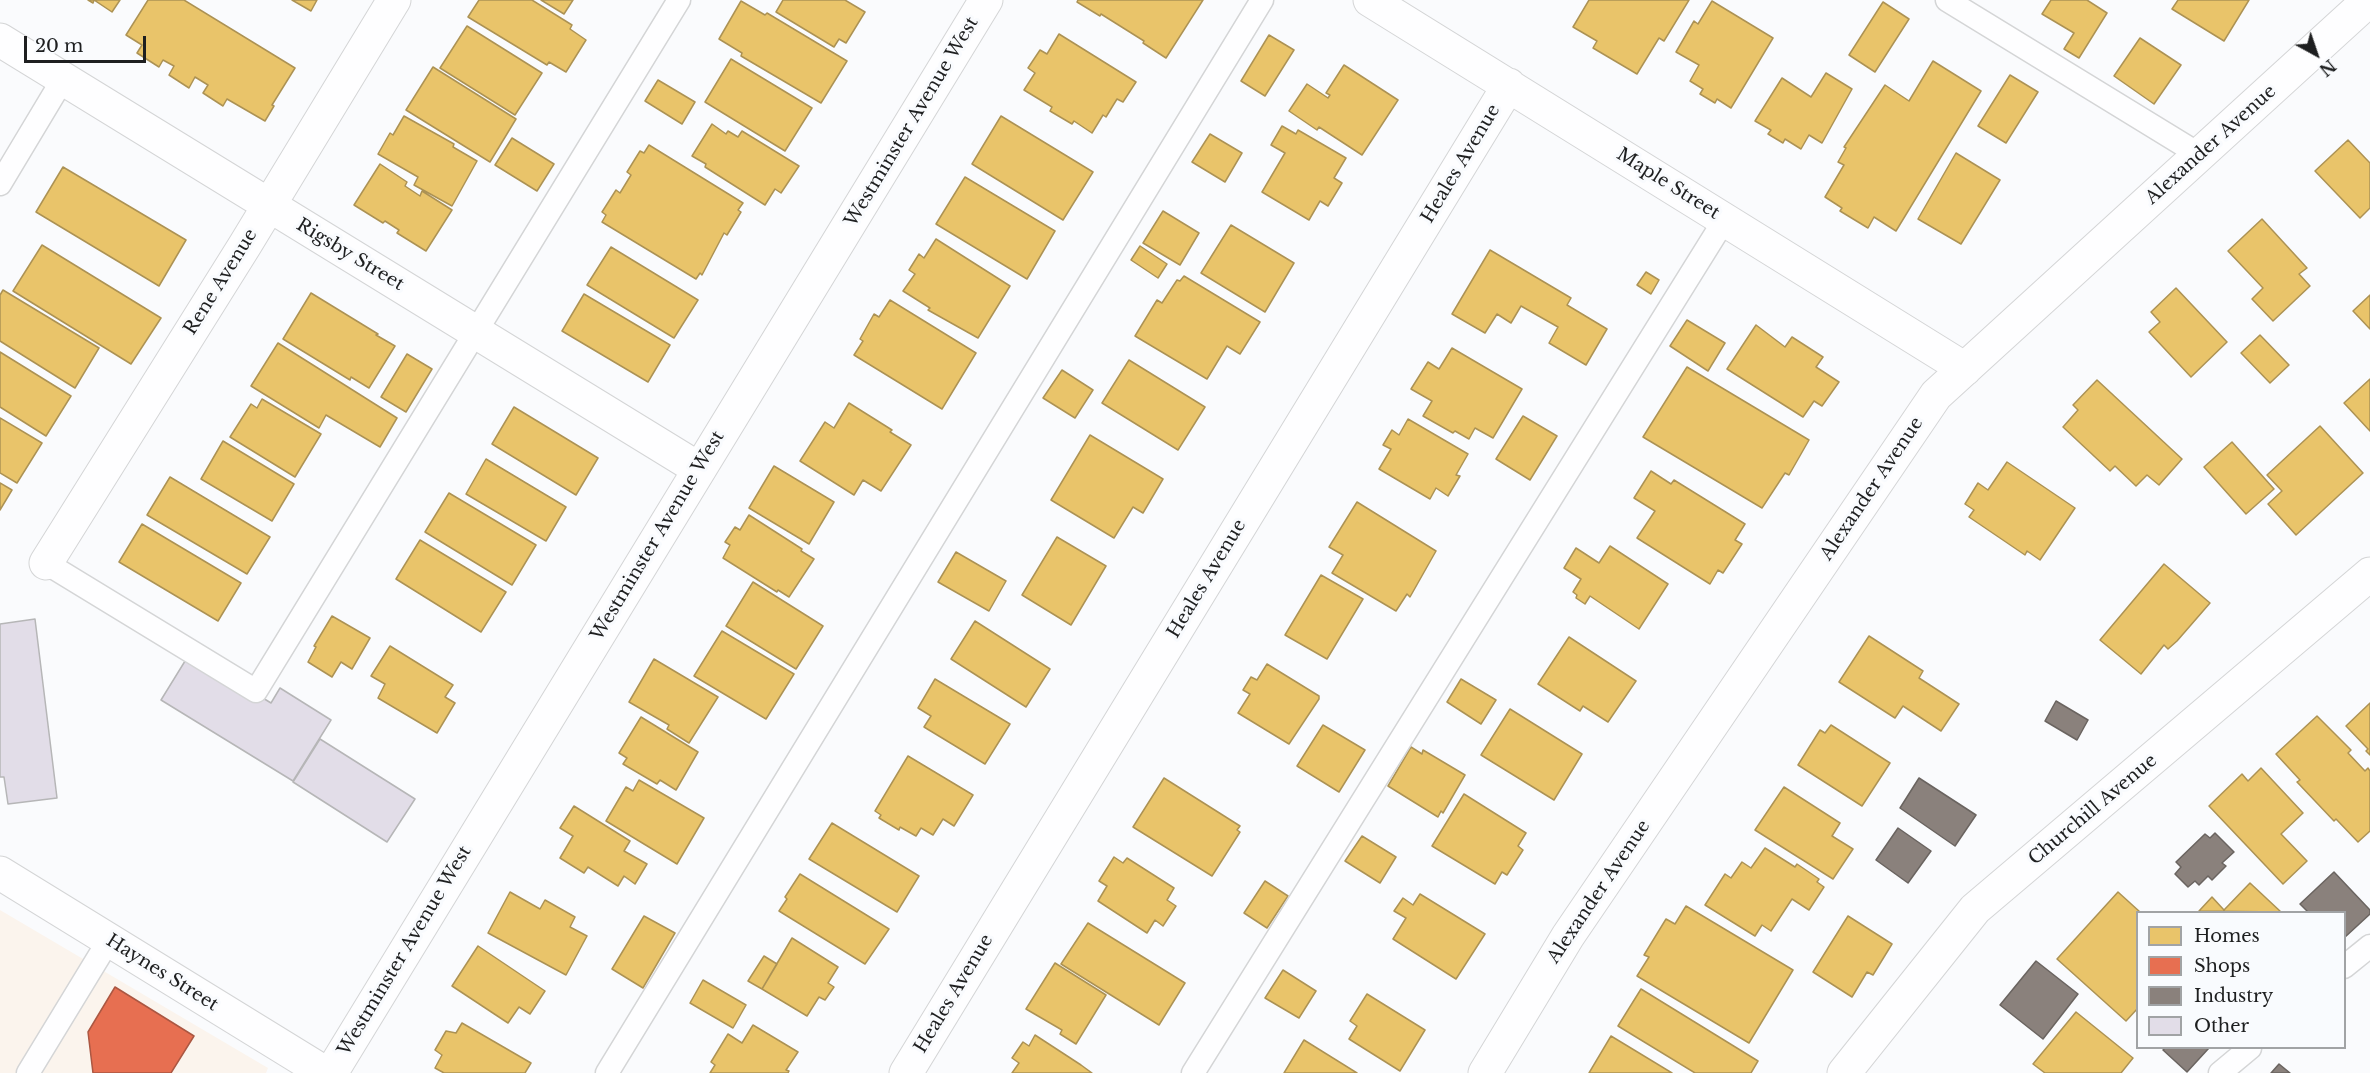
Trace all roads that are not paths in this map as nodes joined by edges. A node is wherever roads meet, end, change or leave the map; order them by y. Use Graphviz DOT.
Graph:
graph roads {
  1 [pos="394,0"];
  2 [pos="679,0"];
  3 [pos="986,0"];
  4 [pos="1262,0"];
  5 [pos="1370,0"];
  6 [pos="1947,0"];
  7 [pos="2369,0"];
  8 [pos="0,40"];
  9 [pos="63,79"];
  10 [pos="1509,85"];
  11 [pos="2200,154"];
  12 [pos="0,184"];
  13 [pos="268,205"];
  14 [pos="1725,219"];
  15 [pos="476,332"];
  16 [pos="1965,369"];
  17 [pos="699,469"];
  18 [pos="46,563"];
  19 [pos="2370,574"];
  20 [pos="0,873"];
  21 [pos="109,940"];
  22 [pos="2370,946"];
  23 [pos="2346,966"];
  24 [pos="2248,1049"];
  25 [pos="28,1073"];
  26 [pos="325,1073"];
  27 [pos="331,1073"];
  28 [pos="606,1073"];
  29 [pos="906,1073"];
  30 [pos="1193,1073"];
  31 [pos="1485,1073"];
  32 [pos="1844,1073"];
  33 [pos="2220,1073"];
  1 -- 13 [label="street, Rene Avenue"];
  2 -- 15 [label="lane"];
  3 -- 17 [label="street, Westminster Avenue West"];
  4 -- 28 [label="lane"];
  5 -- 10 [label="street, Maple Street"];
  6 -- 11 [label="lane"];
  7 -- 11 [label="street, Alexander Avenue"];
  8 -- 9 [label="street, Rigsby Street"];
  9 -- 12 [label="lane"];
  9 -- 13 [label="street, Rigsby Street"];
  10 -- 14 [label="street, Maple Street"];
  10 -- 29 [label="street, Heales Avenue"];
  11 -- 16 [label="street, Alexander Avenue"];
  13 -- 15 [label="street, Rigsby Street"];
  13 -- 18 [label="street, Rene Avenue"];
  14 -- 16 [label="street, Maple Street"];
  14 -- 30 [label="lane"];
  15 -- 17 [label="street, Rigsby Street"];
  15 -- 18 [label="lane"];
  16 -- 31 [label="street, Alexander Avenue"];
  17 -- 27 [label="street, Westminster Avenue West"];
  19 -- 32 [label="street, Churchill Avenue"];
  20 -- 21 [label="street, Haynes Street"];
  21 -- 25 [label="lane"];
  21 -- 26 [label="street, Haynes Street"];
  22 -- 23 [label="lane"];
  24 -- 33 [label="lane"];
}
